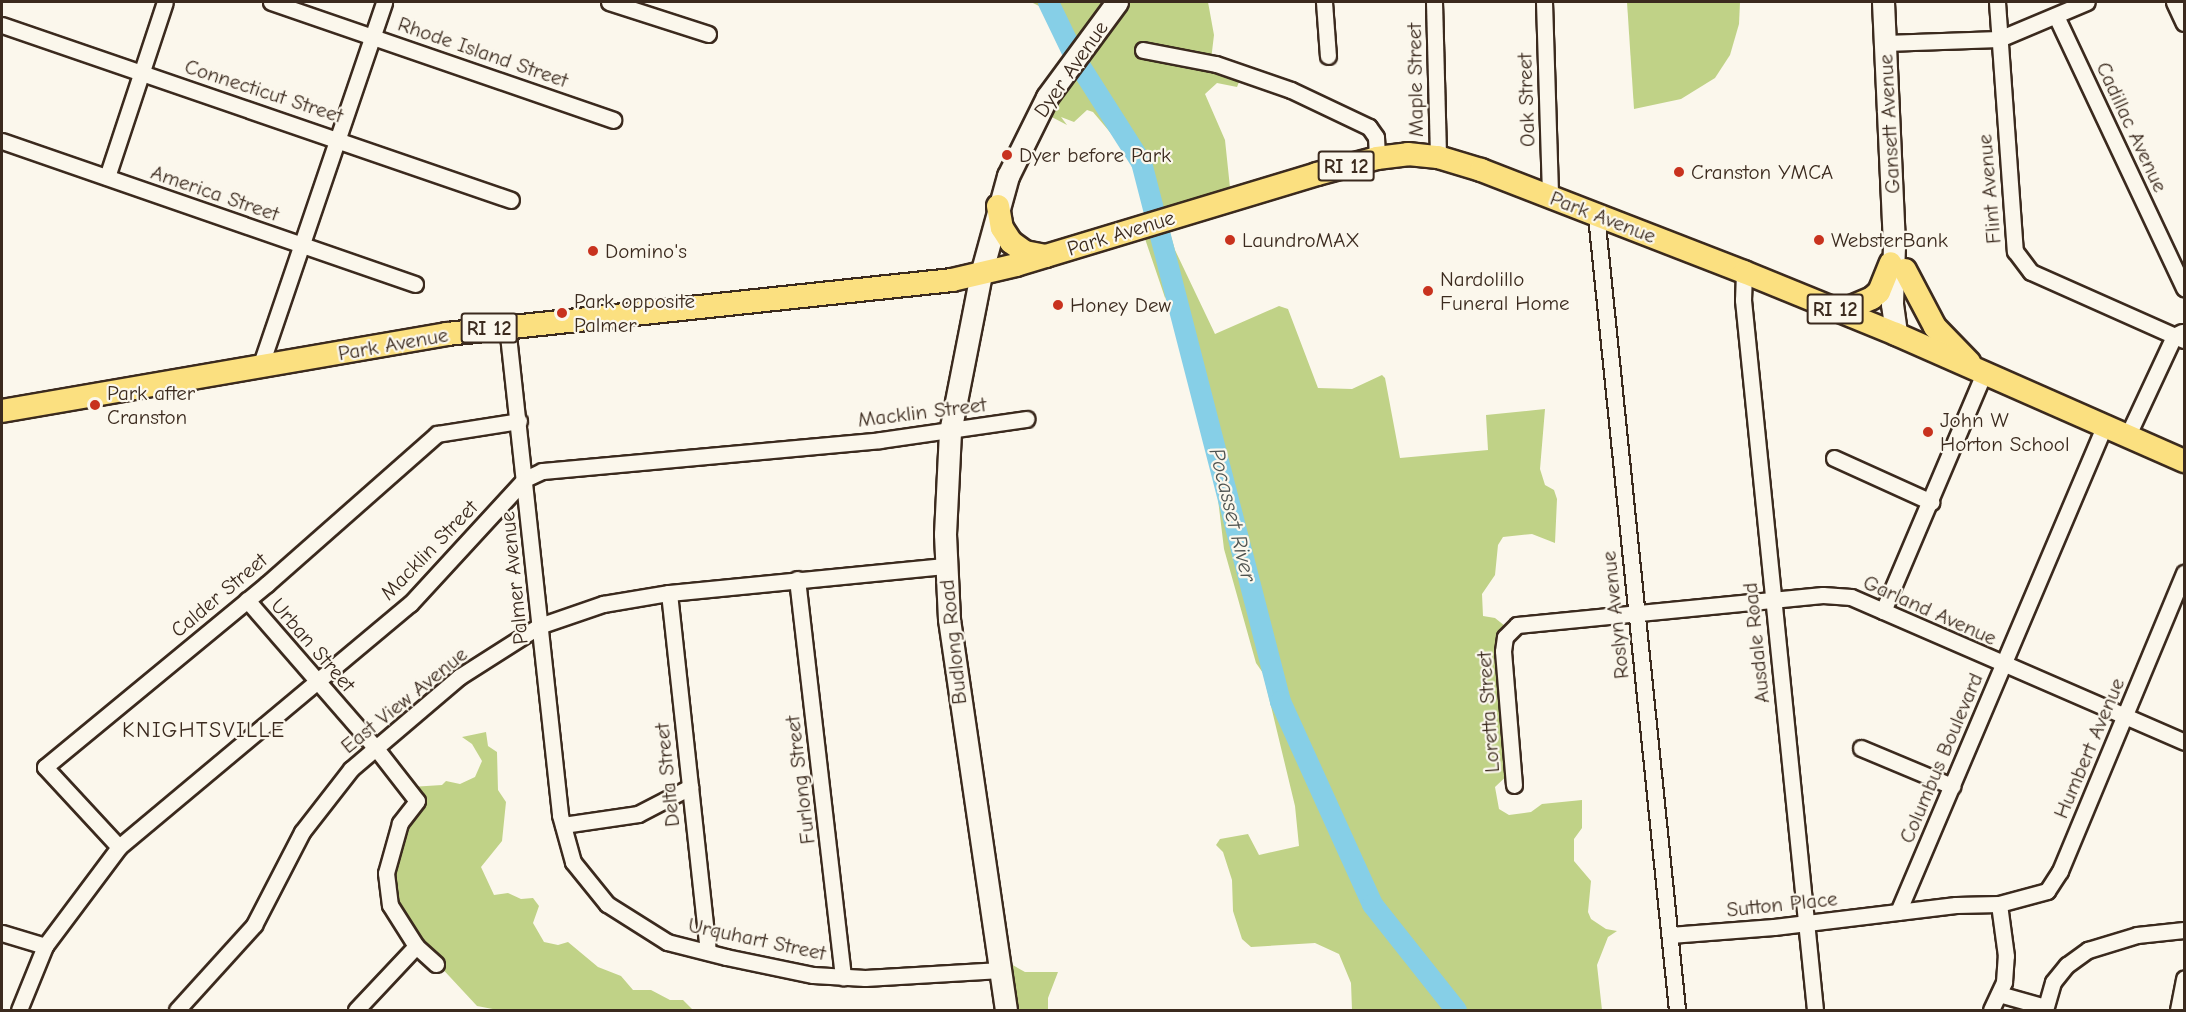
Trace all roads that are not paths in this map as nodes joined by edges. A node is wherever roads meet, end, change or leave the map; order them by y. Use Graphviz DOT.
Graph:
graph roads {
  1 [pos="165,2"];
  2 [pos="271,2"];
  3 [pos="384,2"];
  4 [pos="609,2"];
  5 [pos="1117,2"];
  6 [pos="1324,2"];
  7 [pos="1434,2"];
  8 [pos="1544,2"];
  9 [pos="1883,2"];
  10 [pos="1997,2"];
  11 [pos="2087,2"];
  12 [pos="2174,2"];
  13 [pos="2056,16"];
  14 [pos="2184,23"];
  15 [pos="2,25"];
  16 [pos="708,34"];
  17 [pos="372,36"];
  18 [pos="1999,39"];
  19 [pos="1885,43"];
  20 [pos="1143,50"];
  21 [pos="1328,56"];
  22 [pos="141,73"];
  23 [pos="613,120"];
  24 [pos="337,137"];
  25 [pos="2,141"];
  26 [pos="1438,157"];
  27 [pos="1377,158"];
  28 [pos="106,177"];
  29 [pos="1550,196"];
  30 [pos="511,200"];
  31 [pos="998,206"];
  32 [pos="1596,215"];
  33 [pos="301,245"];
  34 [pos="1046,256"];
  35 [pos="1897,260"];
  36 [pos="1744,272"];
  37 [pos="981,274"];
  38 [pos="416,284"];
  39 [pos="2184,288"];
  40 [pos="1829,306"];
  41 [pos="507,327"];
  42 [pos="1896,334"];
  43 [pos="2181,336"];
  44 [pos="261,367"];
  45 [pos="1983,375"];
  46 [pos="2,411"];
  47 [pos="1026,419"];
  48 [pos="519,421"];
  49 [pos="2104,427"];
  50 [pos="950,432"];
  51 [pos="2127,437"];
  52 [pos="1834,458"];
  53 [pos="2184,461"];
  54 [pos="525,479"];
  55 [pos="1931,502"];
  56 [pos="945,566"];
  57 [pos="2184,573"];
  58 [pos="797,579"];
  59 [pos="669,592"];
  60 [pos="247,600"];
  61 [pos="1774,601"];
  62 [pos="1883,611"];
  63 [pos="1636,613"];
  64 [pos="539,626"];
  65 [pos="1505,637"];
  66 [pos="2004,665"];
  67 [pos="316,681"];
  68 [pos="2126,717"];
  69 [pos="2184,742"];
  70 [pos="375,747"];
  71 [pos="1861,748"];
  72 [pos="1514,785"];
  73 [pos="1952,786"];
  74 [pos="690,787"];
  75 [pos="563,825"];
  76 [pos="119,847"];
  77 [pos="1999,904"];
  78 [pos="1898,912"];
  79 [pos="1805,923"];
  80 [pos="2184,930"];
  81 [pos="2,933"];
  82 [pos="1670,935"];
  83 [pos="45,946"];
  84 [pos="416,946"];
  85 [pos="708,952"];
  86 [pos="436,964"];
  87 [pos="1001,970"];
  88 [pos="843,977"];
  89 [pos="2184,982"];
  90 [pos="1999,994"];
  91 [pos="2045,1009"];
  92 [pos="19,1011"];
  93 [pos="177,1011"];
  94 [pos="356,1011"];
  95 [pos="1006,1011"];
  96 [pos="1677,1011"];
  97 [pos="1815,1011"];
  98 [pos="1991,1011"];
  99 [pos="2178,1011"];
  1 -- 22 [label="street"];
  2 -- 17 [label="street, Rhode Island Street"];
  3 -- 17 [label="street"];
  4 -- 16 [label="street"];
  5 -- 31 [label="main road, Dyer Avenue"];
  6 -- 21 [label="street"];
  7 -- 26 [label="street, Maple Street"];
  8 -- 29 [label="street, Oak Street"];
  9 -- 19 [label="main road, Gansett Avenue"];
  10 -- 18 [label="street, Flint Avenue"];
  11 -- 13 [label="street"];
  12 -- 14 [label="street"];
  13 -- 18 [label="street"];
  13 -- 39 [label="street, Cadillac Avenue"];
  15 -- 22 [label="street, Connecticut Street"];
  17 -- 23 [label="street, Rhode Island Street"];
  17 -- 24 [label="street"];
  18 -- 19 [label="street"];
  18 -- 43 [label="street, Flint Avenue"];
  19 -- 35 [label="main road, Gansett Avenue"];
  20 -- 27 [label="street"];
  22 -- 24 [label="street, Connecticut Street"];
  22 -- 28 [label="street"];
  24 -- 30 [label="street, Connecticut Street"];
  24 -- 33 [label="street"];
  25 -- 28 [label="street, America Street"];
  26 -- 27 [label="main road, Park Avenue / RI 12"];
  26 -- 29 [label="main road, Park Avenue / RI 12"];
  27 -- 34 [label="main road, Park Avenue / RI 12"];
  28 -- 33 [label="street, America Street"];
  29 -- 32 [label="main road, Park Avenue / RI 12"];
  31 -- 34 [label="main road"];
  31 -- 37 [label="main road, Dyer Avenue"];
  32 -- 36 [label="main road, Park Avenue / RI 12"];
  32 -- 63 [label="street, Roslyn Avenue"];
  33 -- 38 [label="street, America Street"];
  33 -- 44 [label="street"];
  34 -- 37 [label="main road, Park Avenue / RI 12"];
  35 -- 40 [label="main road"];
  35 -- 42 [label="main road, Gansett Avenue"];
  35 -- 45 [label="main road"];
  36 -- 40 [label="main road, Park Avenue / RI 12"];
  36 -- 61 [label="street, Ausdale Road"];
  37 -- 41 [label="main road, Park Avenue / RI 12"];
  37 -- 50 [label="main road, Budlong Road"];
  40 -- 42 [label="main road, Park Avenue / RI 12"];
  41 -- 44 [label="main road, Park Avenue / RI 12"];
  41 -- 48 [label="street, Palmer Avenue"];
  42 -- 45 [label="main road, Park Avenue / RI 12"];
  43 -- 51 [label="street"];
  44 -- 46 [label="main road, Park Avenue / RI 12"];
  45 -- 49 [label="main road, Park Avenue / RI 12"];
  45 -- 55 [label="street"];
  47 -- 50 [label="street, Macklin Street"];
  48 -- 54 [label="street, Palmer Avenue"];
  48 -- 60 [label="street, Calder Street"];
  49 -- 51 [label="main road, Park Avenue / RI 12"];
  49 -- 66 [label="street, Columbus Boulevard"];
  50 -- 54 [label="street, Macklin Street"];
  50 -- 56 [label="main road, Budlong Road"];
  51 -- 53 [label="main road, Park Avenue / RI 12"];
  52 -- 55 [label="street"];
  54 -- 64 [label="street, Palmer Avenue"];
  54 -- 67 [label="street, Macklin Street"];
  55 -- 62 [label="street"];
  56 -- 58 [label="street, East View Avenue"];
  56 -- 87 [label="main road, Budlong Road"];
  57 -- 68 [label="street, Humbert Avenue"];
  58 -- 59 [label="street, East View Avenue"];
  58 -- 88 [label="street, Furlong Street"];
  59 -- 64 [label="street, East View Avenue"];
  59 -- 74 [label="street, Delta Street"];
  60 -- 67 [label="street, Urban Street"];
  60 -- 76 [label="street, Calder Street"];
  61 -- 62 [label="street, Garland Avenue"];
  61 -- 63 [label="street, Garland Avenue"];
  61 -- 79 [label="street, Ausdale Road"];
  62 -- 66 [label="street, Garland Avenue"];
  63 -- 65 [label="street, Garland Avenue"];
  63 -- 82 [label="street, Roslyn Avenue"];
  64 -- 70 [label="street, East View Avenue"];
  64 -- 75 [label="street, Palmer Avenue"];
  65 -- 72 [label="street, Loretta Street"];
  66 -- 68 [label="street, Garland Avenue"];
  66 -- 73 [label="street, Columbus Boulevard"];
  67 -- 70 [label="street, Urban Street"];
  67 -- 76 [label="street, Macklin Street"];
  68 -- 69 [label="street, Garland Avenue"];
  68 -- 77 [label="street, Humbert Avenue"];
  70 -- 84 [label="street, Urban Street"];
  70 -- 93 [label="street, East View Avenue"];
  71 -- 73 [label="street"];
  73 -- 78 [label="street, Columbus Boulevard"];
  74 -- 75 [label="street"];
  74 -- 85 [label="street, Delta Street"];
  75 -- 85 [label="street, Urquhart Street"];
  76 -- 83 [label="street, Macklin Street"];
  77 -- 78 [label="street"];
  77 -- 90 [label="street"];
  78 -- 79 [label="street, Sutton Place"];
  79 -- 82 [label="street, Sutton Place"];
  79 -- 97 [label="street, Ausdale Road"];
  80 -- 91 [label="street"];
  81 -- 83 [label="street"];
  82 -- 96 [label="street, Roslyn Avenue"];
  83 -- 92 [label="street, Macklin Street"];
  84 -- 86 [label="street"];
  84 -- 94 [label="street"];
  85 -- 88 [label="street, Urquhart Street"];
  87 -- 88 [label="street, Urquhart Street"];
  87 -- 95 [label="main road, Budlong Road"];
  89 -- 99 [label="street"];
  90 -- 91 [label="street"];
  90 -- 98 [label="street"];
}
